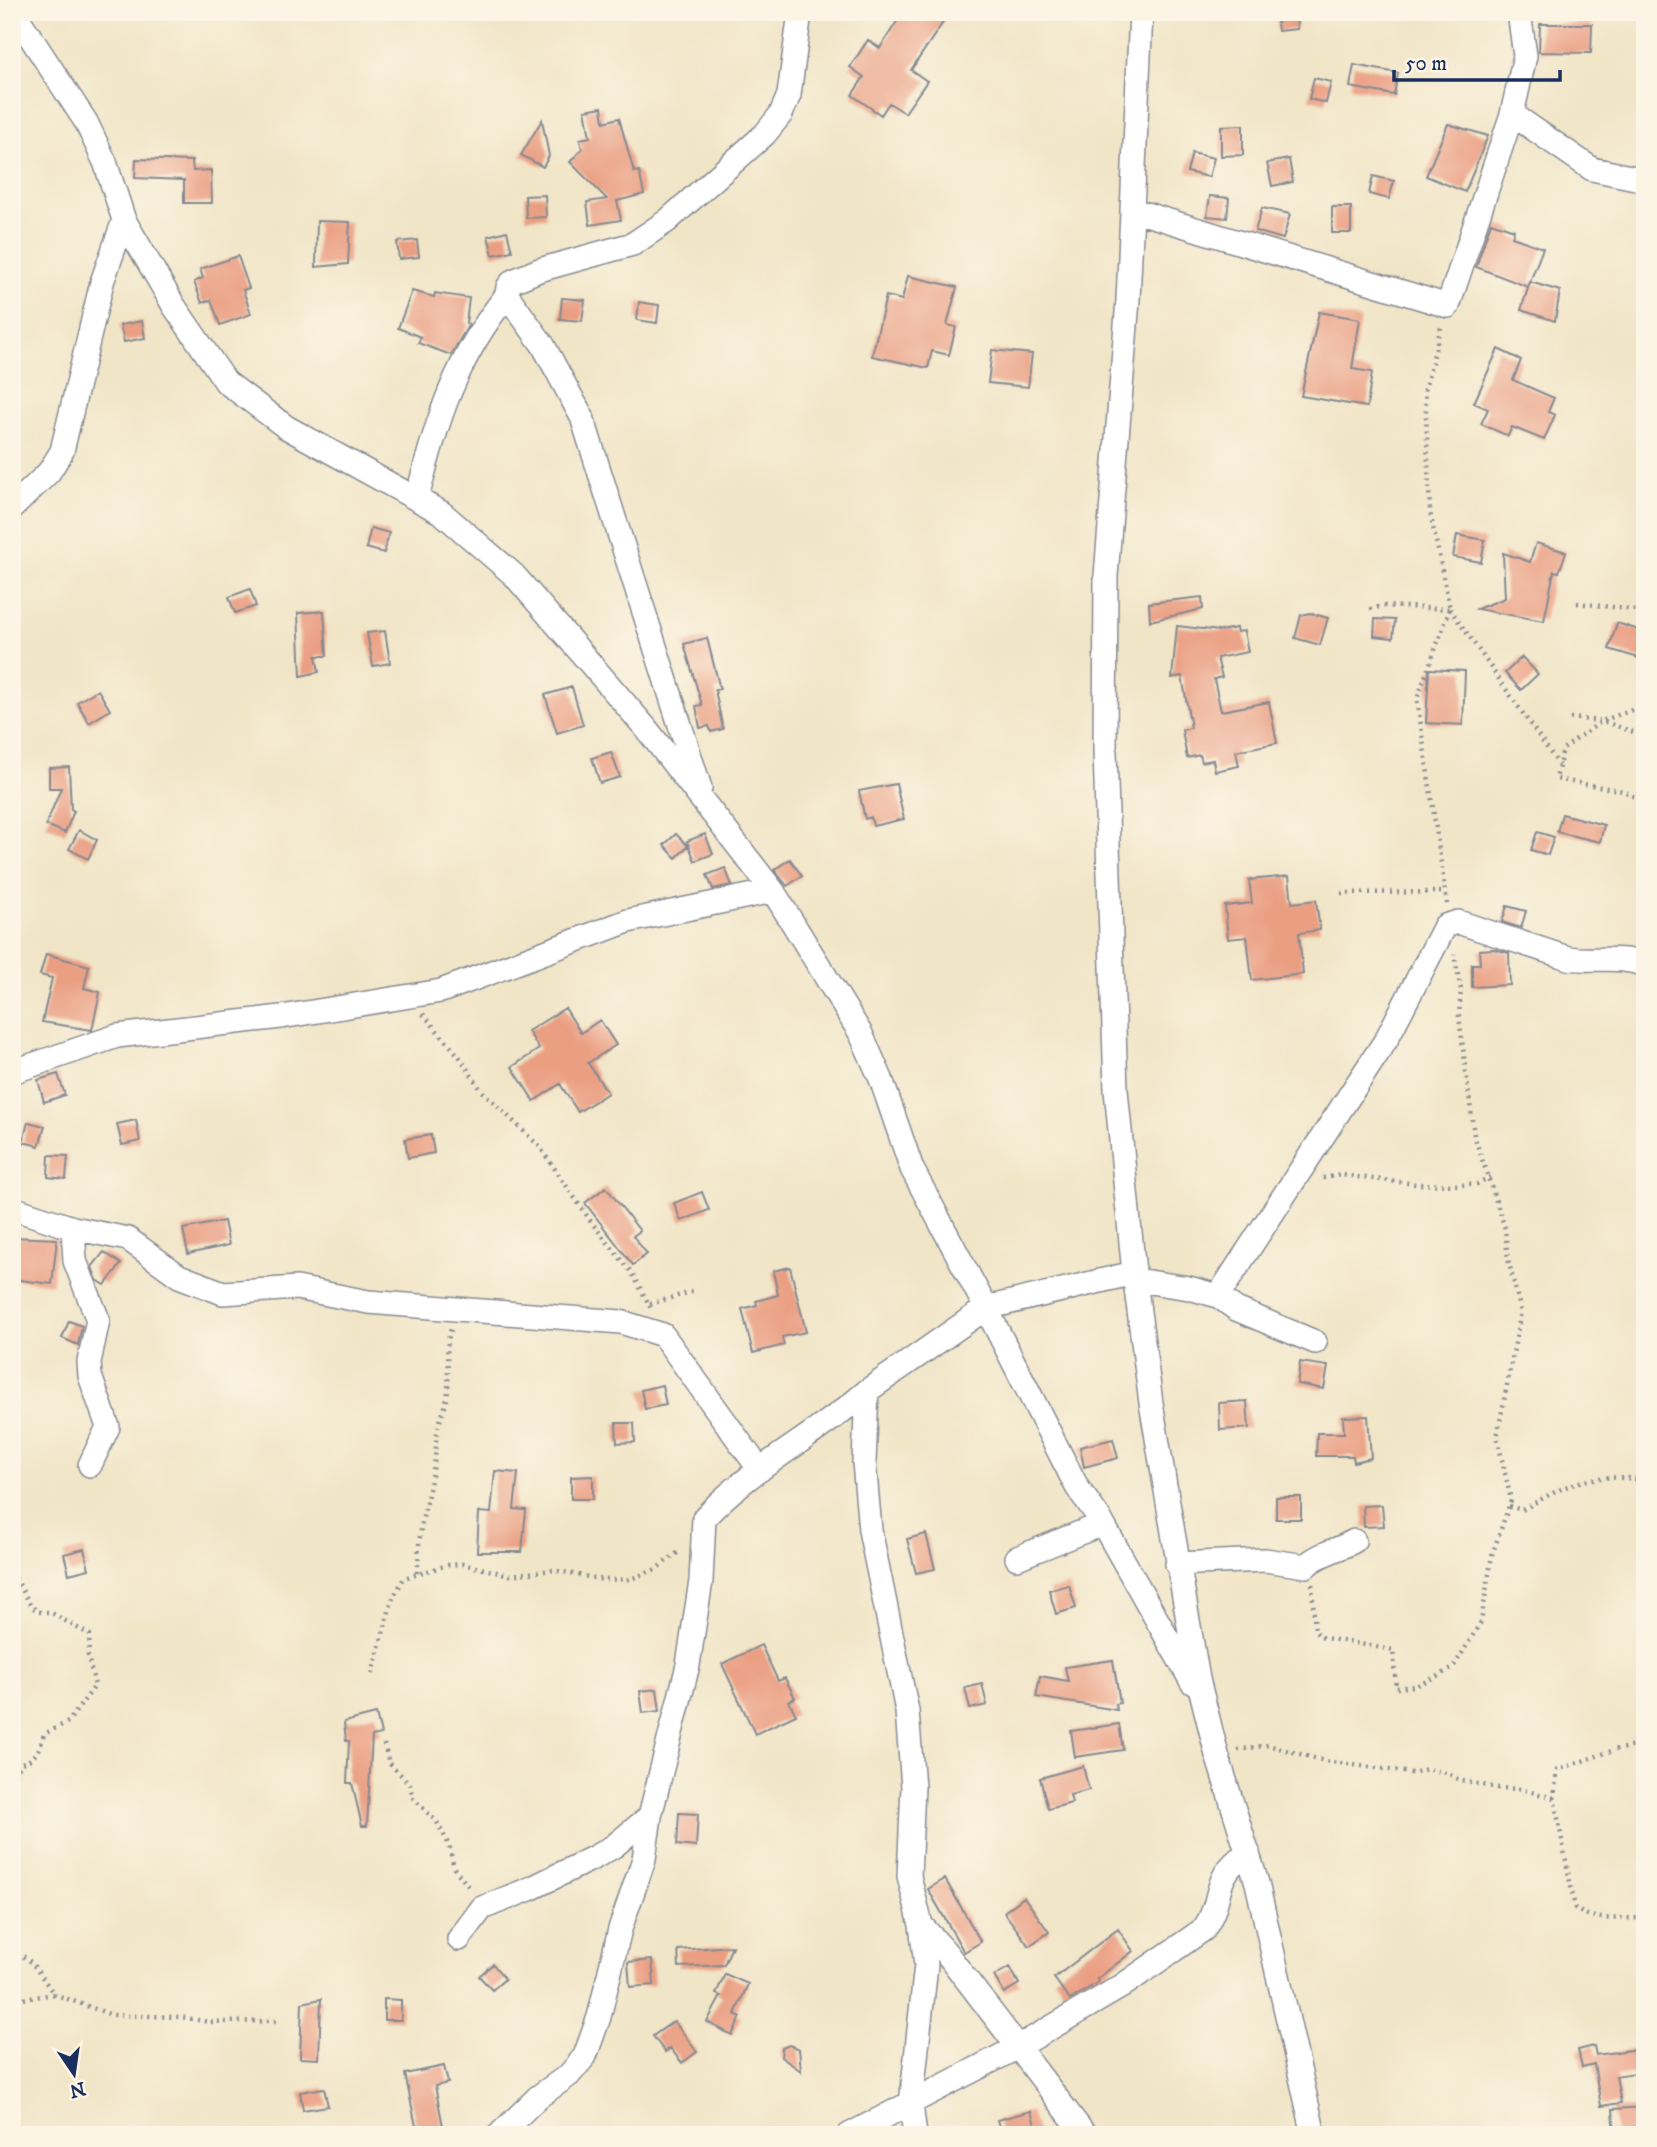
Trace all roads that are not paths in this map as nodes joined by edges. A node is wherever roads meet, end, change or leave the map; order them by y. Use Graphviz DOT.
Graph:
graph roads {
  1 [pos="14,12"];
  2 [pos="800,12"];
  3 [pos="1141,12"];
  4 [pos="1519,12"];
  5 [pos="1512,114"];
  6 [pos="1645,180"];
  7 [pos="1133,210"];
  8 [pos="124,220"];
  9 [pos="507,295"];
  10 [pos="417,499"];
  11 [pos="12,508"];
  12 [pos="704,800"];
  13 [pos="773,891"];
  14 [pos="1645,965"];
  15 [pos="12,1072"];
  16 [pos="12,1208"];
  17 [pos="73,1228"];
  18 [pos="1135,1277"];
  19 [pos="1218,1296"];
  20 [pos="986,1308"];
  21 [pos="1315,1342"];
  22 [pos="867,1391"];
  23 [pos="90,1465"];
  24 [pos="760,1470"];
  25 [pos="1102,1524"];
  26 [pos="1354,1541"];
  27 [pos="1017,1558"];
  28 [pos="1177,1564"];
  29 [pos="1204,1704"];
  30 [pos="650,1816"];
  31 [pos="1248,1852"];
  32 [pos="921,1924"];
  33 [pos="459,1939"];
  34 [pos="1018,2046"];
  35 [pos="911,2104"];
  36 [pos="499,2135"];
  37 [pos="849,2135"];
  38 [pos="915,2135"];
  39 [pos="1085,2135"];
  40 [pos="1314,2135"];
  1 -- 8 [label="street"];
  2 -- 9 [label="street"];
  3 -- 7 [label="street"];
  4 -- 5 [label="street"];
  5 -- 6 [label="street"];
  5 -- 7 [label="street"];
  7 -- 18 [label="street"];
  8 -- 10 [label="street"];
  8 -- 11 [label="street"];
  9 -- 10 [label="street"];
  9 -- 12 [label="street"];
  10 -- 12 [label="street"];
  12 -- 13 [label="street"];
  13 -- 15 [label="street"];
  13 -- 20 [label="street"];
  14 -- 19 [label="street"];
  16 -- 17 [label="street"];
  17 -- 23 [label="street"];
  17 -- 24 [label="street"];
  18 -- 19 [label="street"];
  18 -- 20 [label="street"];
  18 -- 28 [label="street"];
  19 -- 21 [label="street"];
  20 -- 22 [label="street"];
  20 -- 25 [label="street"];
  22 -- 24 [label="street"];
  22 -- 32 [label="street"];
  24 -- 30 [label="street"];
  25 -- 27 [label="street"];
  25 -- 29 [label="street"];
  26 -- 28 [label="street"];
  28 -- 29 [label="street"];
  29 -- 31 [label="street"];
  30 -- 33 [label="street"];
  30 -- 36 [label="street"];
  31 -- 34 [label="street"];
  31 -- 40 [label="street"];
  32 -- 34 [label="street"];
  32 -- 35 [label="street"];
  34 -- 35 [label="street"];
  34 -- 39 [label="street"];
  35 -- 37 [label="street"];
  35 -- 38 [label="street"];
}
